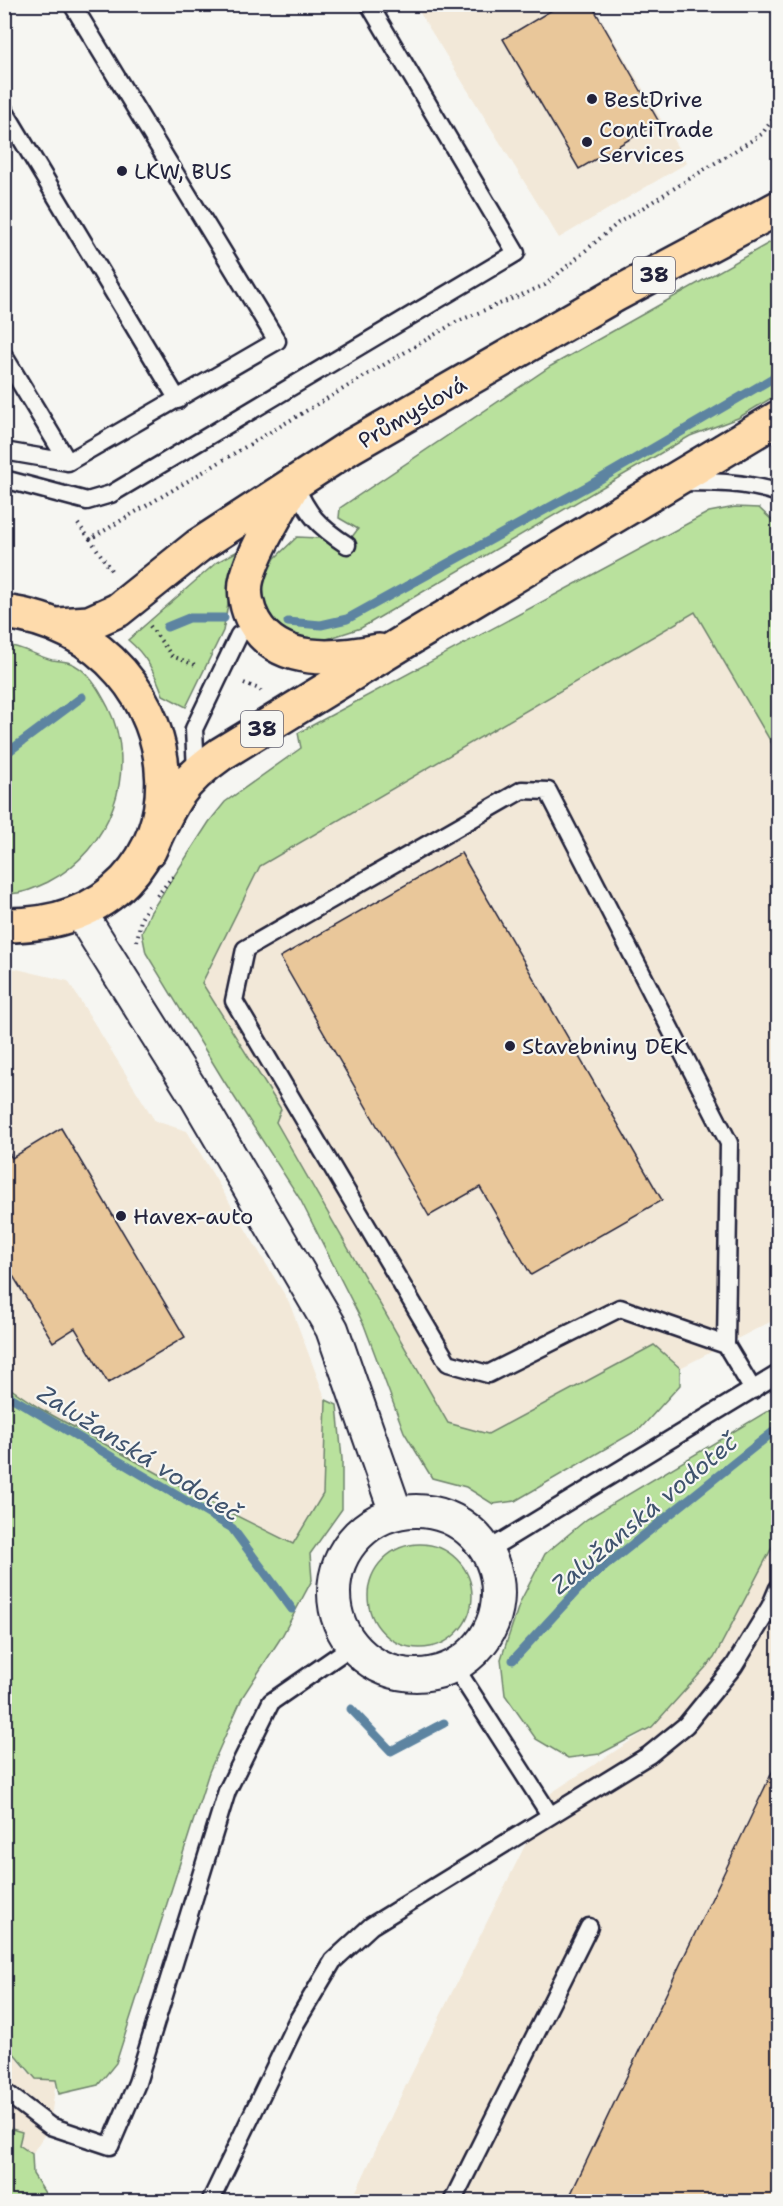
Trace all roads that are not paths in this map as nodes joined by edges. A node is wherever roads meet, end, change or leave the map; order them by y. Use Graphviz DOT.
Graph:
graph roads {
  1 [pos="72,4"];
  2 [pos="369,4"];
  3 [pos="4,110"];
  4 [pos="778,208"];
  5 [pos="4,356"];
  6 [pos="178,400"];
  7 [pos="778,418"];
  8 [pos="4,452"];
  9 [pos="68,462"];
  10 [pos="4,479"];
  11 [pos="675,481"];
  12 [pos="294,483"];
  13 [pos="778,493"];
  14 [pos="347,545"];
  15 [pos="4,612"];
  16 [pos="57,626"];
  17 [pos="239,635"];
  18 [pos="409,639"];
  19 [pos="196,771"];
  20 [pos="148,850"];
  21 [pos="80,912"];
  22 [pos="4,925"];
  23 [pos="726,1345"];
  24 [pos="778,1374"];
  25 [pos="753,1390"];
  26 [pos="396,1513"];
  27 [pos="488,1550"];
  28 [pos="778,1588"];
  29 [pos="352,1646"];
  30 [pos="455,1667"];
  31 [pos="550,1815"];
  32 [pos="590,1927"];
  33 [pos="4,2091"];
  34 [pos="210,2202"];
  35 [pos="452,2202"];
  1 -- 6 [label="lane"];
  2 -- 10 [label="lane"];
  3 -- 6 [label="lane"];
  4 -- 12 [label="main road, Průmyslová / 38"];
  5 -- 9 [label="lane"];
  6 -- 9 [label="lane"];
  7 -- 11 [label="main road, 38"];
  8 -- 9 [label="lane"];
  11 -- 13 [label="lane"];
  11 -- 18 [label="main road, 38"];
  12 -- 14 [label="lane"];
  12 -- 16 [label="main road, Průmyslová / 38"];
  12 -- 18 [label="main road"];
  15 -- 16 [label="main road, 38"];
  16 -- 20 [label="main road"];
  17 -- 19 [label="lane"];
  18 -- 19 [label="main road, 38"];
  19 -- 20 [label="main road, 38"];
  20 -- 21 [label="main road, 38"];
  21 -- 22 [label="main road, 38"];
  21 -- 26 [label="street"];
  23 -- 23 [label="lane"];
  23 -- 25 [label="lane"];
  24 -- 25 [label="lane"];
  25 -- 27 [label="lane"];
  26 -- 27 [label="street"];
  26 -- 29 [label="street"];
  27 -- 30 [label="street"];
  28 -- 31 [label="lane"];
  29 -- 30 [label="street"];
  29 -- 33 [label="lane"];
  30 -- 31 [label="lane"];
  31 -- 34 [label="lane"];
  32 -- 35 [label="lane"];
}
